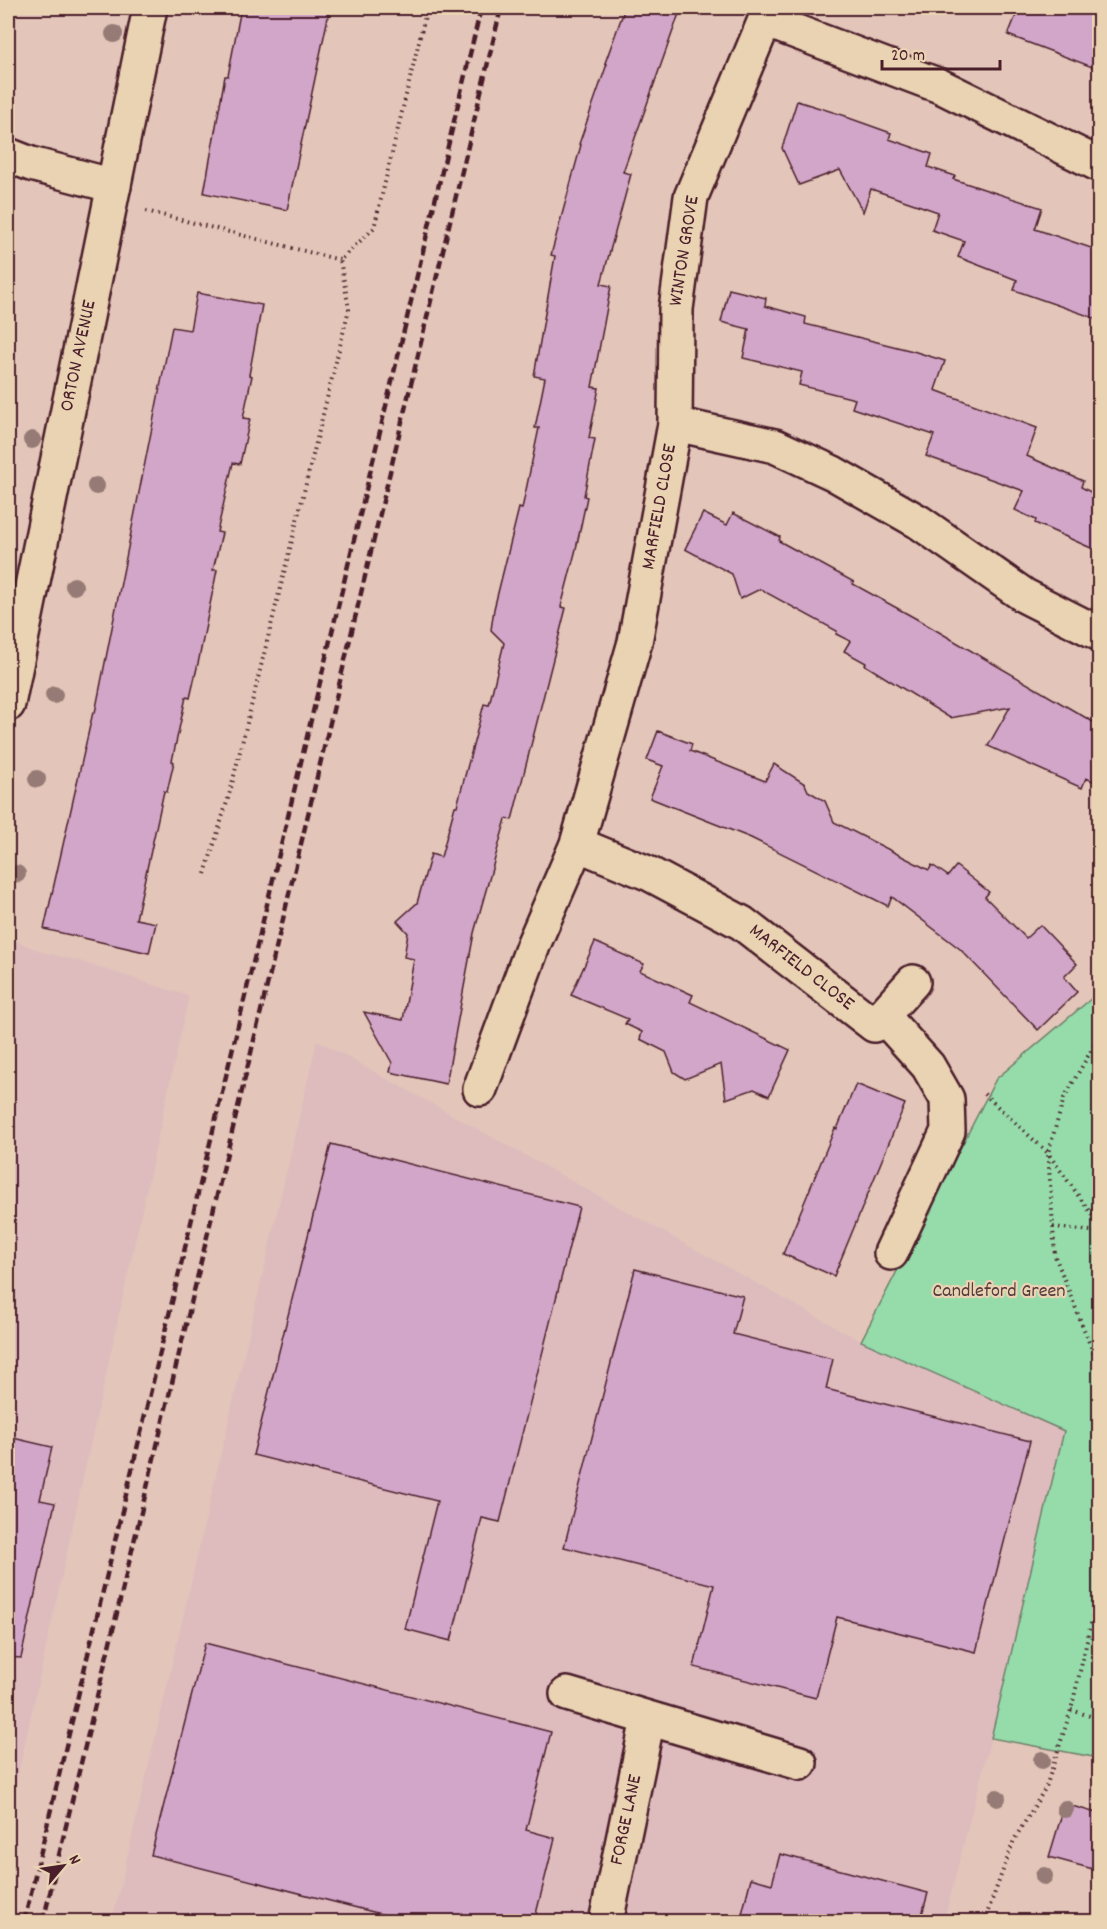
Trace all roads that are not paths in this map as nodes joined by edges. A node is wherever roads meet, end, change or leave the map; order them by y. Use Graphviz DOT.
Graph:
graph roads {
  1 [pos="150,8"];
  2 [pos="766,14"];
  3 [pos="8,155"];
  4 [pos="1099,165"];
  5 [pos="113,194"];
  6 [pos="675,424"];
  7 [pos="1100,634"];
  8 [pos="8,704"];
  9 [pos="578,843"];
  10 [pos="913,982"];
  11 [pos="883,1016"];
  12 [pos="480,1089"];
  13 [pos="891,1253"];
  14 [pos="567,1694"];
  15 [pos="648,1719"];
  16 [pos="800,1763"];
  17 [pos="606,1922"];
  1 -- 5 [label="street, ORTON AVENUE"];
  2 -- 4 [label="street, WINTON GROVE"];
  2 -- 6 [label="street, WINTON GROVE"];
  3 -- 5 [label="street"];
  5 -- 8 [label="street, ORTON AVENUE"];
  6 -- 7 [label="street, MARFIELD CLOSE"];
  6 -- 9 [label="street, MARFIELD CLOSE"];
  9 -- 11 [label="street, MARFIELD CLOSE"];
  9 -- 12 [label="street, MARFIELD CLOSE"];
  10 -- 11 [label="street"];
  11 -- 13 [label="street"];
  14 -- 15 [label="street"];
  15 -- 16 [label="street"];
  15 -- 17 [label="street, FORGE LANE"];
}
